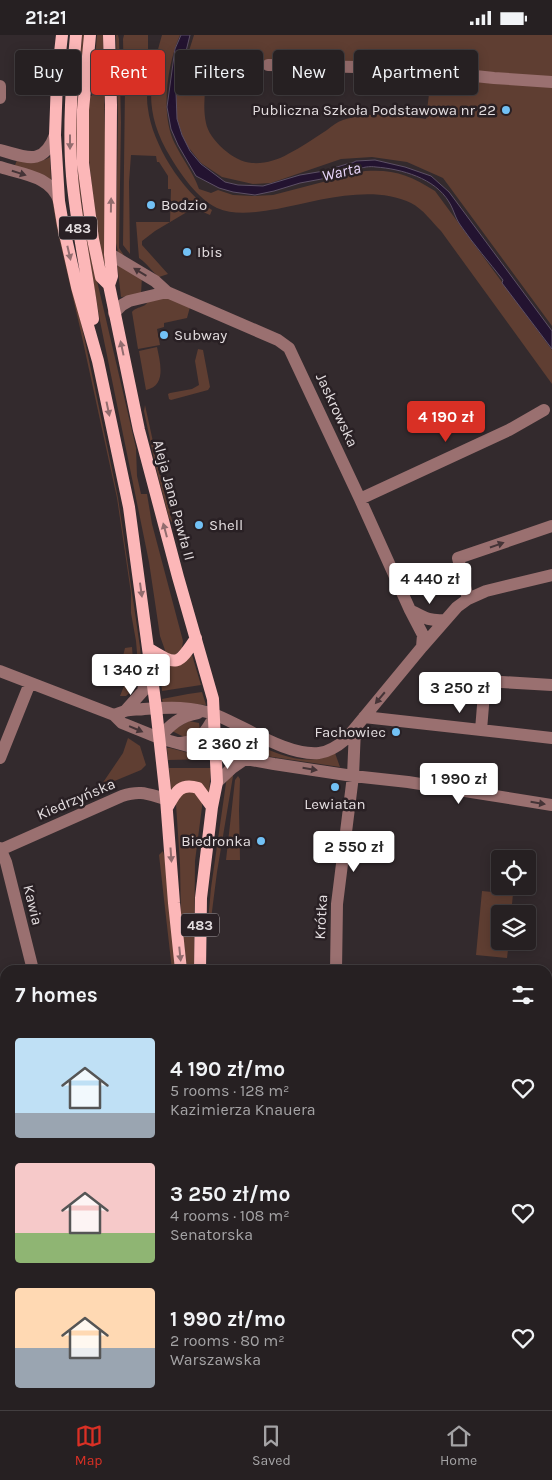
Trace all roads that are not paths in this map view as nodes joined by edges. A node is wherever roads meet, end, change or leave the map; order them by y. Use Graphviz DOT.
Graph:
graph roads {
  1 [pos="62,35"];
  2 [pos="76,35"];
  3 [pos="90,35"];
  4 [pos="109,35"];
  5 [pos="77,50"];
  6 [pos="268,65"];
  7 [pos="81,79"];
  8 [pos="552,81"];
  9 [pos="0,87"];
  10 [pos="78,95"];
  11 [pos="78,95"];
  12 [pos="0,98"];
  13 [pos="55,135"];
  14 [pos="0,150"];
  15 [pos="0,167"];
  16 [pos="59,201"];
  17 [pos="110,254"];
  18 [pos="109,285"];
  19 [pos="167,292"];
  20 [pos="114,313"];
  21 [pos="98,361"];
  22 [pos="544,410"];
  23 [pos="360,499"];
  24 [pos="552,526"];
  25 [pos="552,575"];
  26 [pos="468,599"];
  27 [pos="410,610"];
  28 [pos="445,620"];
  29 [pos="196,638"];
  30 [pos="422,647"];
  31 [pos="149,649"];
  32 [pos="0,671"];
  33 [pos="151,678"];
  34 [pos="30,683"];
  35 [pos="552,685"];
  36 [pos="156,708"];
  37 [pos="120,713"];
  38 [pos="209,713"];
  39 [pos="364,717"];
  40 [pos="355,729"];
  41 [pos="481,730"];
  42 [pos="160,738"];
  43 [pos="552,738"];
  44 [pos="180,744"];
  45 [pos="354,753"];
  46 [pos="216,754"];
  47 [pos="0,758"];
  48 [pos="245,759"];
  49 [pos="353,776"];
  50 [pos="369,777"];
  51 [pos="217,782"];
  52 [pos="167,803"];
  53 [pos="552,805"];
  54 [pos="212,807"];
  55 [pos="0,849"];
  56 [pos="32,965"];
  57 [pos="181,965"];
  58 [pos="200,965"];
  59 [pos="336,965"];
  1 -- 13 [label="main road, 483"];
  2 -- 5 [label="main road, 483"];
  3 -- 7 [label="main road"];
  17 -- 4 [label="main road, Aleja Jana Pawła II / 483, one-way"];
  6 -- 8 [label="street"];
  9 -- 12 [label="street"];
  10 -- 18 [label="main road"];
  11 -- 21 [label="main road, 483, one-way"];
  13 -- 14 [label="street"];
  13 -- 16 [label="main road, 483"];
  15 -- 16 [label="street, one-way"];
  16 -- 21 [label="main road, 483, one-way"];
  17 -- 18 [label="main road, Aleja Jana Pawła II / 483"];
  19 -- 17 [label="street, Jaskrowska, one-way"];
  18 -- 20 [label="main road, Aleja Jana Pawła II / 483"];
  19 -- 20 [label="street"];
  19 -- 23 [label="street, Jaskrowska"];
  29 -- 20 [label="main road, Aleja Jana Pawła II / 483, one-way"];
  21 -- 31 [label="main road, 483, one-way"];
  22 -- 23 [label="street"];
  23 -- 27 [label="street, Jaskrowska"];
  26 -- 24 [label="street, one-way"];
  25 -- 26 [label="street"];
  26 -- 28 [label="street"];
  27 -- 28 [label="street"];
  27 -- 30 [label="street, Jaskrowska"];
  28 -- 30 [label="street"];
  29 -- 31 [label="main road"];
  29 -- 38 [label="main road, Aleja Jana Pawła II / 483"];
  30 -- 39 [label="street, one-way"];
  31 -- 33 [label="main road, 483"];
  32 -- 34 [label="street"];
  33 -- 36 [label="main road, 483"];
  33 -- 37 [label="street"];
  34 -- 37 [label="street"];
  34 -- 47 [label="street"];
  35 -- 41 [label="street"];
  36 -- 37 [label="street"];
  36 -- 38 [label="street"];
  36 -- 42 [label="main road, 483"];
  37 -- 42 [label="street, one-way"];
  38 -- 40 [label="street"];
  38 -- 42 [label="street"];
  38 -- 44 [label="street"];
  38 -- 46 [label="main road, Aleja Jana Pawła II / 483"];
  39 -- 40 [label="street"];
  39 -- 41 [label="street"];
  40 -- 45 [label="street, Krótka"];
  41 -- 43 [label="street"];
  42 -- 44 [label="street"];
  42 -- 52 [label="main road, 483"];
  44 -- 46 [label="street"];
  45 -- 49 [label="street, Krótka"];
  45 -- 50 [label="street"];
  46 -- 48 [label="street"];
  46 -- 51 [label="main road, Aleja Jana Pawła II / 483"];
  48 -- 49 [label="street, one-way"];
  48 -- 51 [label="street"];
  49 -- 50 [label="street"];
  49 -- 59 [label="street, Krótka"];
  50 -- 53 [label="street, one-way"];
  51 -- 54 [label="main road, Aleja Jana Pawła II / 483"];
  52 -- 54 [label="main road"];
  52 -- 55 [label="street, Kiedrzyńska"];
  52 -- 57 [label="main road, 483, one-way"];
  54 -- 58 [label="main road, Aleja Jana Pawła II / 483"];
  55 -- 56 [label="street, Kawia"];
}
